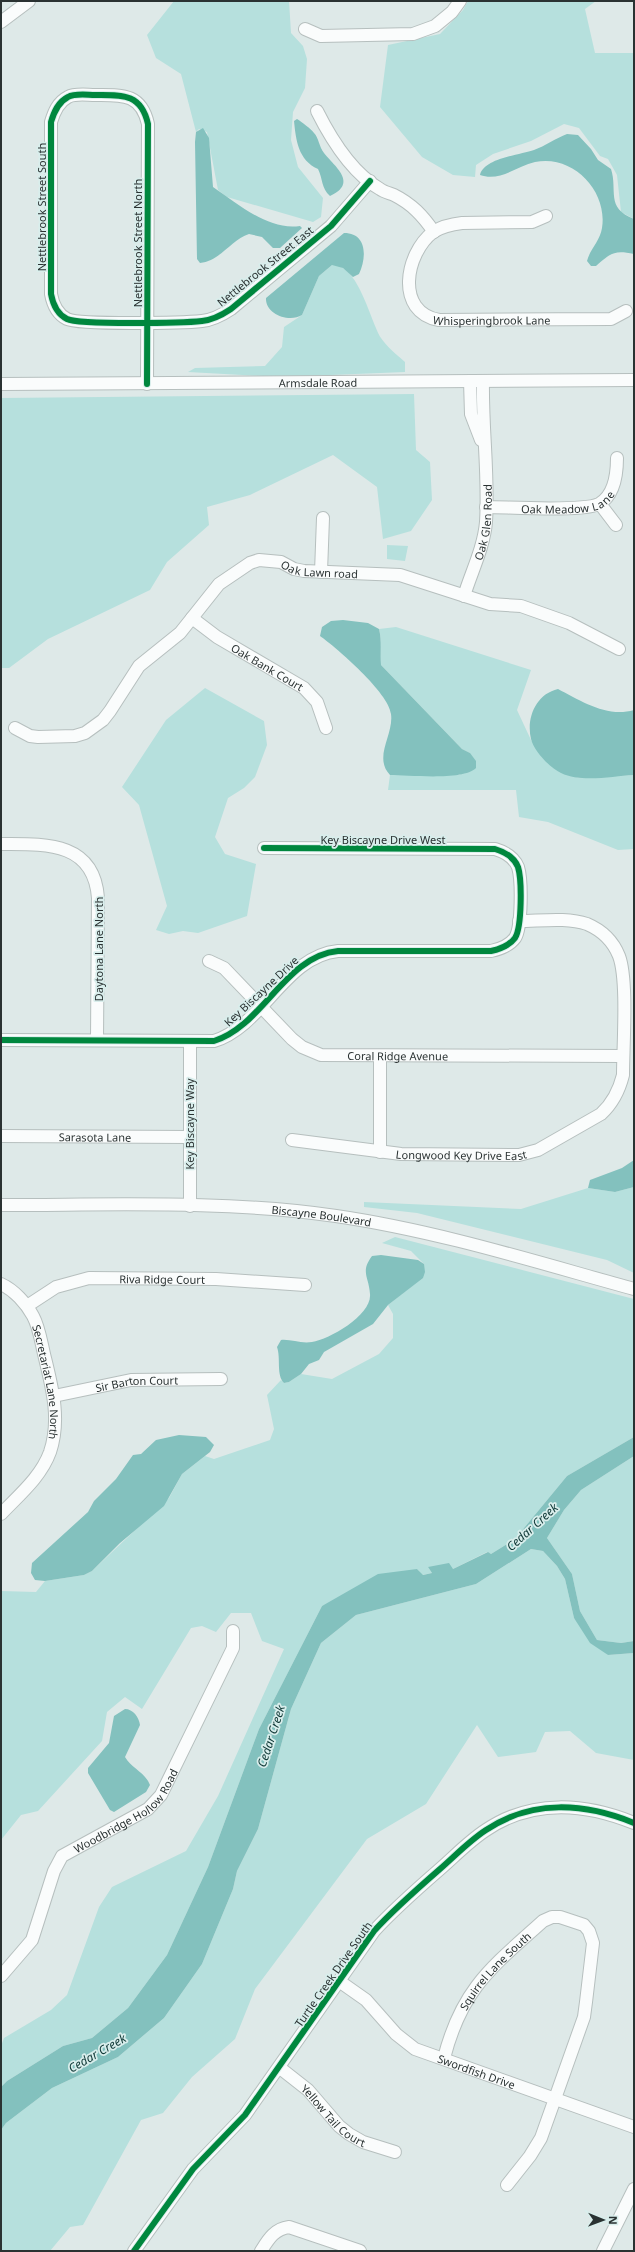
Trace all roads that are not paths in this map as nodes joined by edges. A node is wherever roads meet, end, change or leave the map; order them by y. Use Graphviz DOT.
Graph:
graph roads {
  1 [pos="29,1"];
  2 [pos="460,1"];
  3 [pos="1,22"];
  4 [pos="305,29"];
  5 [pos="60,102"];
  6 [pos="317,111"];
  7 [pos="370,181"];
  8 [pos="546,216"];
  9 [pos="434,232"];
  10 [pos="626,311"];
  11 [pos="58,312"];
  12 [pos="148,322"];
  13 [pos="634,380"];
  14 [pos="470,381"];
  15 [pos="483,381"];
  16 [pos="1,384"];
  17 [pos="147,384"];
  18 [pos="484,446"];
  19 [pos="617,458"];
  20 [pos="600,504"];
  21 [pos="486,507"];
  22 [pos="323,518"];
  23 [pos="616,525"];
  24 [pos="321,572"];
  25 [pos="464,596"];
  26 [pos="192,618"];
  27 [pos="619,649"];
  28 [pos="15,728"];
  29 [pos="326,728"];
  30 [pos="1,844"];
  31 [pos="264,848"];
  32 [pos="519,921"];
  33 [pos="209,961"];
  34 [pos="261,1006"];
  35 [pos="1,1040"];
  36 [pos="97,1040"];
  37 [pos="190,1042"];
  38 [pos="380,1056"];
  39 [pos="623,1056"];
  40 [pos="1,1136"];
  41 [pos="189,1136"];
  42 [pos="292,1140"];
  43 [pos="380,1152"];
  44 [pos="1,1205"];
  45 [pos="190,1206"];
  46 [pos="1,1284"];
  47 [pos="305,1285"];
  48 [pos="634,1289"];
  49 [pos="27,1306"];
  50 [pos="221,1379"];
  51 [pos="54,1396"];
  52 [pos="1,1514"];
  53 [pos="233,1632"];
  54 [pos="634,1823"];
  55 [pos="1,1976"];
  56 [pos="339,1981"];
  57 [pos="444,2058"];
  58 [pos="280,2068"];
  59 [pos="555,2099"];
  60 [pos="634,2127"];
  61 [pos="394,2152"];
  62 [pos="507,2185"];
  63 [pos="634,2189"];
  64 [pos="134,2251"];
  65 [pos="261,2251"];
  66 [pos="360,2251"];
  67 [pos="603,2251"];
  1 -- 3 [label="street"];
  2 -- 4 [label="street"];
  5 -- 11 [label="street, Nettlebrook Street South"];
  5 -- 12 [label="street, Nettlebrook Street North"];
  6 -- 7 [label="street"];
  7 -- 9 [label="street"];
  7 -- 12 [label="street, Nettlebrook Street East"];
  8 -- 9 [label="street, Whisperingbrook Lane"];
  9 -- 10 [label="street, Whisperingbrook Lane"];
  11 -- 12 [label="street, Nettlebrook Street East"];
  12 -- 17 [label="street, Nettlebrook Street North"];
  13 -- 15 [label="street, Armsdale Road"];
  14 -- 15 [label="street, Armsdale Road"];
  14 -- 17 [label="street, Armsdale Road"];
  14 -- 18 [label="street, Oak Glen Road"];
  15 -- 18 [label="street, Oak Glen Road"];
  16 -- 17 [label="street, Armsdale Road"];
  18 -- 21 [label="street, Oak Glen Road"];
  19 -- 20 [label="street, Oak Meadow Lane"];
  20 -- 21 [label="street, Oak Meadow Lane"];
  20 -- 23 [label="street"];
  21 -- 25 [label="street, Oak Glen Road"];
  22 -- 24 [label="street"];
  24 -- 25 [label="street, Oak Lawn road"];
  24 -- 26 [label="street, Oak Lawn road"];
  25 -- 27 [label="street, Oak Lawn road"];
  26 -- 28 [label="street, Oak Lawn road"];
  26 -- 29 [label="street, Oak Bank Court"];
  30 -- 36 [label="street, Daytona Lane North"];
  31 -- 32 [label="street, Key Biscayne Drive West"];
  32 -- 34 [label="street, Key Biscayne Drive"];
  32 -- 39 [label="street"];
  33 -- 34 [label="street, Coral Ridge Avenue"];
  34 -- 37 [label="street, Key Biscayne Drive"];
  34 -- 38 [label="street, Coral Ridge Avenue"];
  35 -- 36 [label="street, Key Biscayne Drive"];
  36 -- 37 [label="street, Key Biscayne Drive"];
  37 -- 41 [label="street, Key Biscayne Way"];
  38 -- 39 [label="street, Coral Ridge Avenue"];
  38 -- 43 [label="street"];
  39 -- 43 [label="street, Longwood Key Drive East"];
  40 -- 41 [label="street, Sarasota Lane"];
  41 -- 45 [label="street, Key Biscayne Way"];
  42 -- 43 [label="street, Longwood Key Drive East"];
  44 -- 45 [label="street, Biscayne Boulevard"];
  45 -- 48 [label="street, Biscayne Boulevard"];
  46 -- 49 [label="street, Secretariat Lane North"];
  47 -- 49 [label="street, Riva Ridge Court"];
  49 -- 51 [label="street, Secretariat Lane North"];
  50 -- 51 [label="street, Sir Barton Court"];
  51 -- 52 [label="street, Secretariat Lane North"];
  53 -- 55 [label="street, Woodbridge Hollow Road"];
  54 -- 56 [label="street, Turtle Creek Drive South"];
  56 -- 57 [label="street, Swordfish Drive"];
  56 -- 58 [label="street, Turtle Creek Drive South"];
  57 -- 59 [label="street, Swordfish Drive"];
  57 -- 59 [label="street, Squirrel Lane South"];
  58 -- 61 [label="street, Yellow Tail Court"];
  58 -- 64 [label="street, Turtle Creek Drive South"];
  59 -- 60 [label="street, Swordfish Drive"];
  59 -- 62 [label="street"];
  63 -- 67 [label="street"];
  65 -- 66 [label="street"];
}
